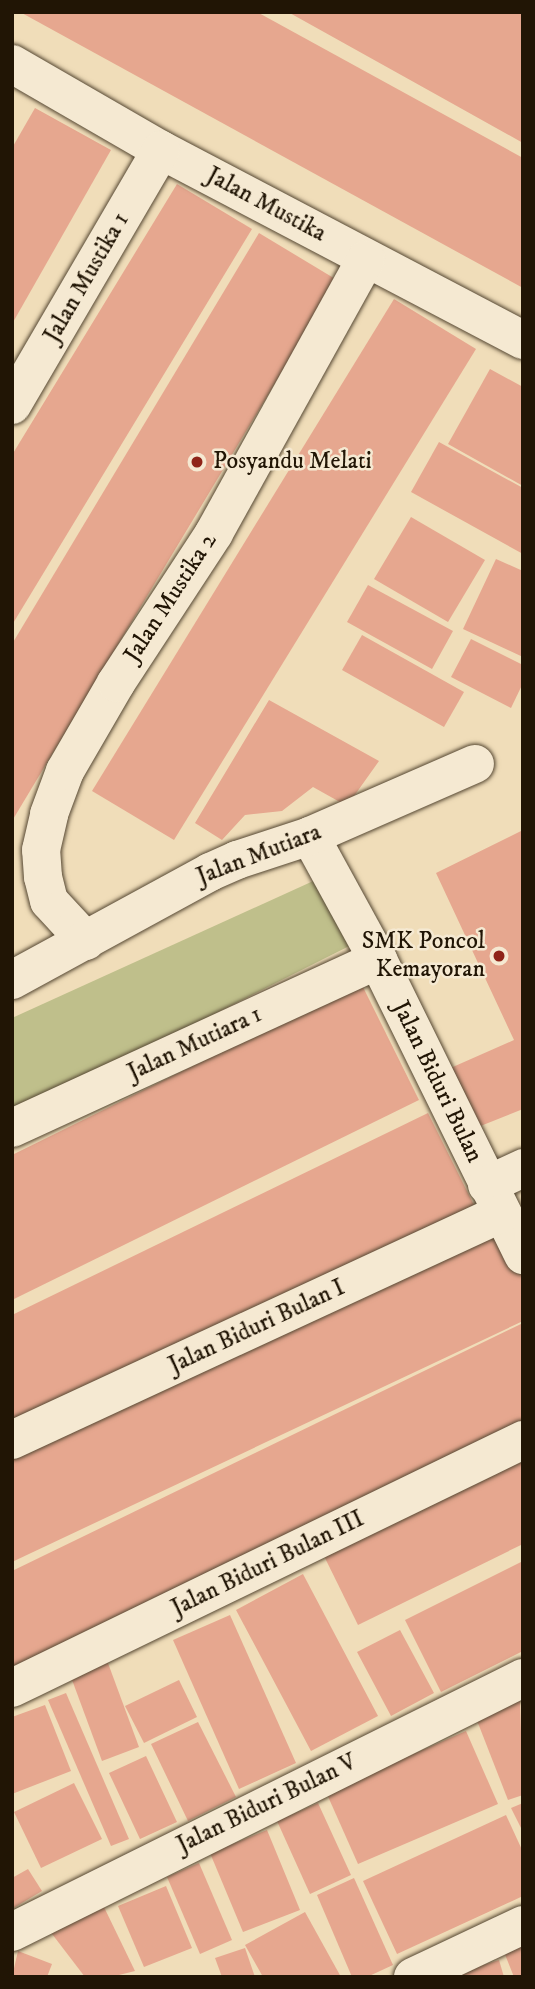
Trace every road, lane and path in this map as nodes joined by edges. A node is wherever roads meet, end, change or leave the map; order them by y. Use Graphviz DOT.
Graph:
graph roads {
  1 [pos="12,64"];
  2 [pos="161,150"];
  3 [pos="366,259"];
  4 [pos="523,340"];
  5 [pos="12,405"];
  6 [pos="475,764"];
  7 [pos="310,836"];
  8 [pos="86,941"];
  9 [pos="378,960"];
  10 [pos="12,980"];
  11 [pos="12,1128"];
  12 [pos="523,1168"];
  13 [pos="494,1199"];
  14 [pos="523,1255"];
  15 [pos="12,1440"];
  16 [pos="523,1440"];
  17 [pos="523,1678"];
  18 [pos="12,1688"];
  19 [pos="523,1925"];
  20 [pos="12,1931"];
  21 [pos="413,1977"];
  1 -- 2 [label="street, Jalan Mustika"];
  2 -- 3 [label="street, Jalan Mustika"];
  2 -- 5 [label="street, Jalan Mustika 1"];
  3 -- 4 [label="street, Jalan Mustika"];
  3 -- 8 [label="street, Jalan Mustika 2"];
  6 -- 7 [label="street, Jalan Mutiara"];
  7 -- 8 [label="street, Jalan Mutiara"];
  7 -- 9 [label="street, Jalan Biduri Bulan"];
  8 -- 10 [label="street, Jalan Mutiara"];
  9 -- 11 [label="street, Jalan Mutiara 1"];
  9 -- 13 [label="street, Jalan Biduri Bulan"];
  12 -- 13 [label="street, Jalan Biduri Bulan I"];
  13 -- 14 [label="street, Jalan Biduri Bulan"];
  13 -- 15 [label="street, Jalan Biduri Bulan I"];
  16 -- 18 [label="street, Jalan Biduri Bulan III"];
  17 -- 20 [label="street, Jalan Biduri Bulan V"];
  19 -- 21 [label="street"];
}
